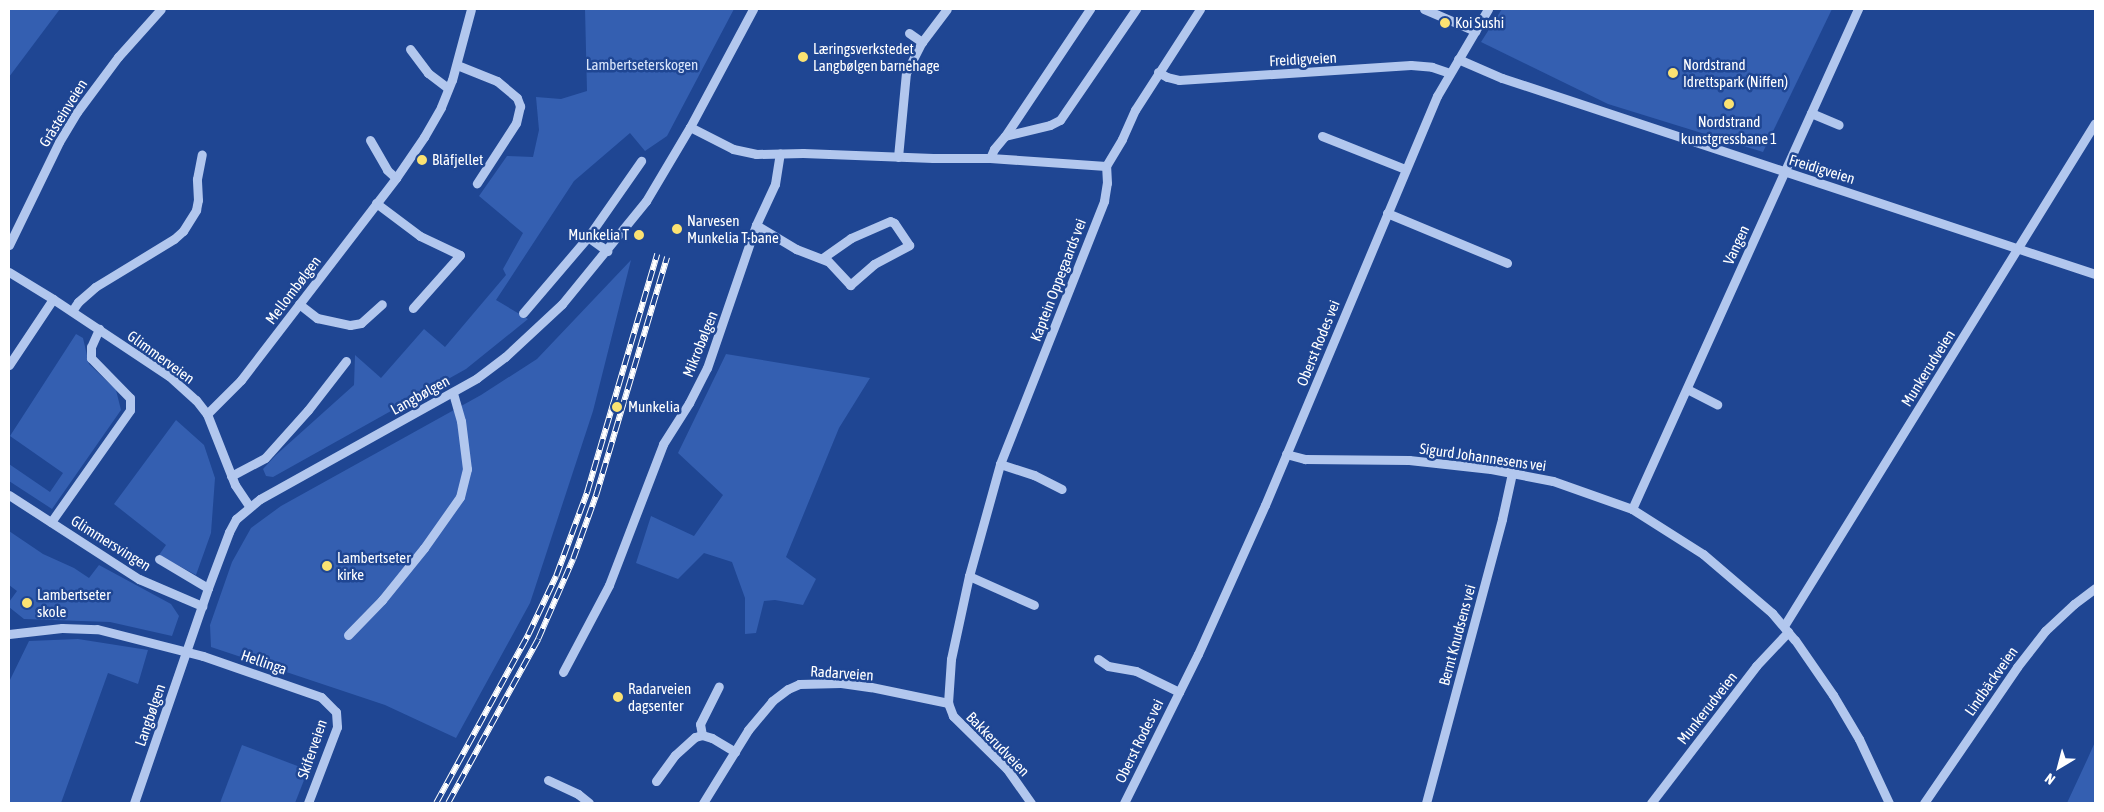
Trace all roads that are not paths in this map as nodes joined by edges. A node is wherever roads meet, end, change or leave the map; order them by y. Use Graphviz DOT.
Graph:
graph roads {
  1 [pos="161,9"];
  2 [pos="472,9"];
  3 [pos="753,9"];
  4 [pos="947,9"];
  5 [pos="1090,9"];
  6 [pos="1136,9"];
  7 [pos="1200,9"];
  8 [pos="1424,9"];
  9 [pos="1488,9"];
  10 [pos="1858,9"];
  11 [pos="1475,31"];
  12 [pos="909,33"];
  13 [pos="922,42"];
  14 [pos="410,49"];
  15 [pos="1458,59"];
  16 [pos="457,65"];
  17 [pos="1158,72"];
  18 [pos="1449,73"];
  19 [pos="448,88"];
  20 [pos="1811,113"];
  21 [pos="2095,123"];
  22 [pos="1839,125"];
  23 [pos="690,127"];
  24 [pos="1005,136"];
  25 [pos="1322,136"];
  26 [pos="370,140"];
  27 [pos="780,153"];
  28 [pos="202,154"];
  29 [pos="898,157"];
  30 [pos="990,158"];
  31 [pos="641,162"];
  32 [pos="1106,166"];
  33 [pos="1405,169"];
  34 [pos="1785,172"];
  35 [pos="396,178"];
  36 [pos="478,183"];
  37 [pos="376,203"];
  38 [pos="1386,213"];
  39 [pos="756,225"];
  40 [pos="588,237"];
  41 [pos="9,245"];
  42 [pos="2020,247"];
  43 [pos="607,251"];
  44 [pos="822,258"];
  45 [pos="1507,263"];
  46 [pos="9,272"];
  47 [pos="2095,274"];
  48 [pos="52,298"];
  49 [pos="299,304"];
  50 [pos="382,304"];
  51 [pos="413,308"];
  52 [pos="72,311"];
  53 [pos="523,314"];
  54 [pos="99,329"];
  55 [pos="346,361"];
  56 [pos="9,365"];
  57 [pos="1687,389"];
  58 [pos="453,393"];
  59 [pos="1717,404"];
  60 [pos="207,414"];
  61 [pos="1286,454"];
  62 [pos="1000,464"];
  63 [pos="1512,473"];
  64 [pos="231,476"];
  65 [pos="1062,489"];
  66 [pos="9,495"];
  67 [pos="250,506"];
  68 [pos="1632,509"];
  69 [pos="51,522"];
  70 [pos="159,559"];
  71 [pos="969,576"];
  72 [pos="208,588"];
  73 [pos="2095,588"];
  74 [pos="1034,605"];
  75 [pos="202,606"];
  76 [pos="1786,629"];
  77 [pos="9,634"];
  78 [pos="348,635"];
  79 [pos="187,652"];
  80 [pos="1098,659"];
  81 [pos="563,672"];
  82 [pos="719,686"];
  83 [pos="1179,692"];
  84 [pos="948,703"];
  85 [pos="331,705"];
  86 [pos="702,736"];
  87 [pos="736,752"];
  88 [pos="548,780"];
  89 [pos="656,780"];
  90 [pos="134,803"];
  91 [pos="308,803"];
  92 [pos="589,803"];
  93 [pos="703,803"];
  94 [pos="1031,803"];
  95 [pos="1124,803"];
  96 [pos="1426,803"];
  97 [pos="1651,803"];
  98 [pos="1889,803"];
  99 [pos="1924,803"];
  1 -- 41 [label="street, Gråsteinveien"];
  2 -- 16 [label="street, Mellombølgen"];
  3 -- 23 [label="street, Langbølgen"];
  4 -- 13 [label="street"];
  5 -- 24 [label="street"];
  6 -- 24 [label="street"];
  7 -- 17 [label="street, Kaptein Oppegaards vei"];
  8 -- 11 [label="street"];
  9 -- 11 [label="street, Oberst Rodes vei"];
  10 -- 20 [label="street, Vangen"];
  11 -- 15 [label="street, Oberst Rodes vei"];
  12 -- 13 [label="street"];
  13 -- 29 [label="street"];
  14 -- 19 [label="street"];
  15 -- 18 [label="street, Oberst Rodes vei"];
  15 -- 34 [label="street, Freidigveien"];
  16 -- 19 [label="street, Mellombølgen"];
  16 -- 36 [label="street"];
  17 -- 18 [label="street, Freidigveien"];
  17 -- 32 [label="street, Kaptein Oppegaards vei"];
  18 -- 33 [label="street, Oberst Rodes vei"];
  19 -- 35 [label="street, Mellombølgen"];
  20 -- 22 [label="street"];
  20 -- 34 [label="street, Vangen"];
  21 -- 42 [label="street, Munkerudveien"];
  23 -- 27 [label="street"];
  23 -- 43 [label="street, Langbølgen"];
  24 -- 30 [label="street"];
  25 -- 33 [label="street"];
  26 -- 35 [label="street"];
  27 -- 29 [label="street"];
  27 -- 39 [label="street, Mikrobølgen"];
  28 -- 52 [label="street"];
  29 -- 30 [label="street"];
  30 -- 32 [label="street"];
  31 -- 40 [label="street"];
  32 -- 62 [label="street, Kaptein Oppegaards vei"];
  33 -- 38 [label="street, Oberst Rodes vei"];
  34 -- 42 [label="street, Freidigveien"];
  34 -- 57 [label="street, Vangen"];
  35 -- 37 [label="street, Mellombølgen"];
  37 -- 49 [label="street, Mellombølgen"];
  37 -- 51 [label="street"];
  38 -- 45 [label="street"];
  38 -- 61 [label="street, Oberst Rodes vei"];
  39 -- 44 [label="street"];
  39 -- 81 [label="street, Mikrobølgen"];
  40 -- 43 [label="street"];
  40 -- 53 [label="street"];
  42 -- 47 [label="street, Freidigveien"];
  42 -- 76 [label="street, Munkerudveien"];
  43 -- 58 [label="street, Langbølgen"];
  44 -- 44 [label="street"];
  46 -- 48 [label="street, Glimmerveien"];
  48 -- 52 [label="street, Glimmerveien"];
  48 -- 56 [label="street"];
  49 -- 50 [label="street"];
  49 -- 60 [label="street, Mellombølgen"];
  52 -- 54 [label="street, Glimmerveien"];
  54 -- 60 [label="street, Glimmerveien"];
  54 -- 69 [label="street"];
  55 -- 64 [label="street"];
  57 -- 59 [label="street"];
  57 -- 68 [label="street, Vangen"];
  58 -- 67 [label="street, Langbølgen"];
  58 -- 78 [label="street"];
  60 -- 64 [label="street, Glimmerveien"];
  61 -- 63 [label="street, Sigurd Johannesens vei"];
  61 -- 83 [label="street, Oberst Rodes vei"];
  62 -- 65 [label="street"];
  62 -- 71 [label="street, Kaptein Oppegaards vei"];
  63 -- 68 [label="street, Sigurd Johannesens vei"];
  63 -- 96 [label="street, Bernt Knudsens vei"];
  64 -- 67 [label="street, Glimmerveien"];
  66 -- 69 [label="street, Glimmersvingen"];
  67 -- 72 [label="street, Langbølgen"];
  68 -- 76 [label="street, Sigurd Johannesens vei"];
  69 -- 75 [label="street, Glimmersvingen"];
  70 -- 72 [label="street"];
  71 -- 74 [label="street"];
  71 -- 84 [label="street, Kaptein Oppegaards vei"];
  72 -- 75 [label="street, Langbølgen"];
  73 -- 99 [label="street, Lindbäckveien"];
  75 -- 79 [label="street, Langbølgen"];
  76 -- 97 [label="street, Munkerudveien"];
  76 -- 98 [label="street, Sigurd Johannesens vei"];
  77 -- 79 [label="street, Hellinga"];
  79 -- 85 [label="street, Hellinga"];
  79 -- 90 [label="street, Langbølgen"];
  80 -- 83 [label="street, Oberst Rodes vei"];
  82 -- 86 [label="street"];
  83 -- 95 [label="street, Oberst Rodes vei"];
  84 -- 87 [label="street, Radarveien"];
  84 -- 94 [label="street, Bakkerudveien"];
  85 -- 91 [label="street, Skiferveien"];
  86 -- 87 [label="street"];
  86 -- 89 [label="street"];
  87 -- 93 [label="street, Radarveien"];
  88 -- 92 [label="street"];
}
